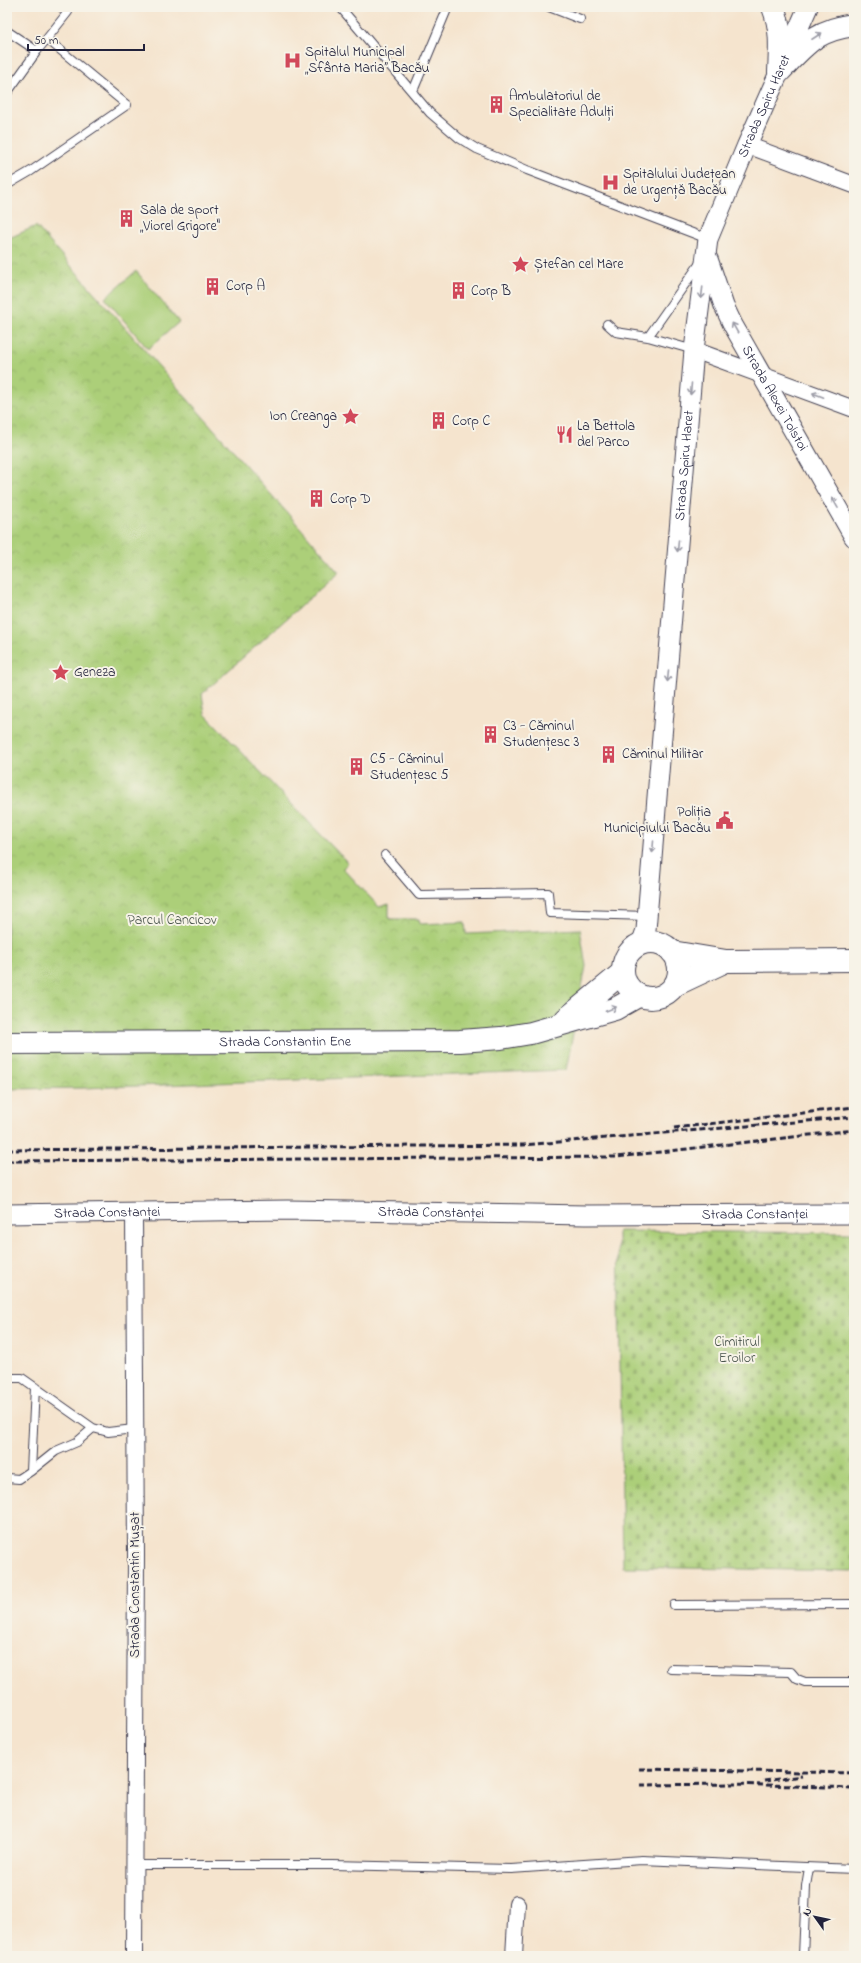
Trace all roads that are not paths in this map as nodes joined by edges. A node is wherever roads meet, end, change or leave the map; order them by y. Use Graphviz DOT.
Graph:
graph roads {
  1 [pos="340,7"];
  2 [pos="448,7"];
  3 [pos="549,7"];
  4 [pos="773,7"];
  5 [pos="808,7"];
  6 [pos="67,9"];
  7 [pos="580,19"];
  8 [pos="854,25"];
  9 [pos="7,31"];
  10 [pos="47,39"];
  11 [pos="37,51"];
  12 [pos="779,72"];
  13 [pos="413,91"];
  14 [pos="7,93"];
  15 [pos="747,145"];
  16 [pos="7,185"];
  17 [pos="854,185"];
  18 [pos="707,247"];
  19 [pos="607,324"];
  20 [pos="648,337"];
  21 [pos="694,350"];
  22 [pos="761,374"];
  23 [pos="854,409"];
  24 [pos="854,537"];
  25 [pos="385,855"];
  26 [pos="647,916"];
  27 [pos="641,944"];
  28 [pos="672,952"];
  29 [pos="854,960"];
  30 [pos="726,961"];
  31 [pos="622,972"];
  32 [pos="675,985"];
  33 [pos="638,996"];
  34 [pos="560,1024"];
  35 [pos="7,1043"];
  36 [pos="134,1213"];
  37 [pos="7,1214"];
  38 [pos="854,1214"];
  39 [pos="7,1378"];
  40 [pos="35,1387"];
  41 [pos="93,1428"];
  42 [pos="134,1429"];
  43 [pos="31,1471"];
  44 [pos="7,1478"];
  45 [pos="674,1604"];
  46 [pos="854,1604"];
  47 [pos="671,1669"];
  48 [pos="854,1682"];
  49 [pos="134,1865"];
  50 [pos="809,1868"];
  51 [pos="854,1869"];
  52 [pos="517,1904"];
  53 [pos="134,1956"];
  54 [pos="514,1956"];
  55 [pos="803,1956"];
  1 -- 13 [label="lane"];
  2 -- 13 [label="lane"];
  3 -- 7 [label="lane"];
  4 -- 12 [label="main road"];
  5 -- 12 [label="street, Strada Spiru Haret"];
  6 -- 10 [label="lane"];
  12 -- 8 [label="main road, one-way"];
  9 -- 11 [label="lane"];
  10 -- 11 [label="lane"];
  10 -- 16 [label="lane"];
  11 -- 14 [label="lane"];
  12 -- 15 [label="street, Strada Spiru Haret"];
  13 -- 18 [label="lane"];
  15 -- 17 [label="street"];
  15 -- 18 [label="street, Strada Spiru Haret"];
  18 -- 20 [label="lane"];
  18 -- 21 [label="street, Strada Spiru Haret, one-way"];
  22 -- 18 [label="street, Strada Alexei Tolstoi, one-way"];
  19 -- 20 [label="lane"];
  20 -- 21 [label="lane"];
  21 -- 22 [label="street"];
  21 -- 26 [label="street, Strada Spiru Haret, one-way"];
  23 -- 22 [label="street, one-way"];
  24 -- 22 [label="street, Strada Alexei Tolstoi, one-way"];
  25 -- 26 [label="lane"];
  26 -- 27 [label="street, Strada Spiru Haret"];
  27 -- 28 [label="main road"];
  27 -- 31 [label="main road"];
  28 -- 30 [label="main road"];
  28 -- 32 [label="main road"];
  29 -- 30 [label="main road"];
  30 -- 32 [label="main road"];
  31 -- 33 [label="main road"];
  31 -- 34 [label="main road, Strada Constantin Ene"];
  32 -- 33 [label="main road"];
  34 -- 33 [label="main road, Strada Constantin Ene, one-way"];
  34 -- 35 [label="main road, Strada Constantin Ene"];
  36 -- 37 [label="street, Strada Constanței"];
  36 -- 38 [label="street, Strada Constanței"];
  36 -- 42 [label="street, Strada Constantin Mușat"];
  39 -- 40 [label="lane"];
  40 -- 41 [label="lane"];
  40 -- 43 [label="lane"];
  41 -- 42 [label="lane"];
  41 -- 43 [label="lane"];
  42 -- 49 [label="street, Strada Constantin Mușat"];
  43 -- 44 [label="lane"];
  45 -- 46 [label="lane"];
  47 -- 48 [label="lane"];
  49 -- 50 [label="lane"];
  49 -- 53 [label="street, Strada Constantin Mușat"];
  50 -- 51 [label="lane"];
  50 -- 55 [label="lane"];
  52 -- 54 [label="street"];
}
